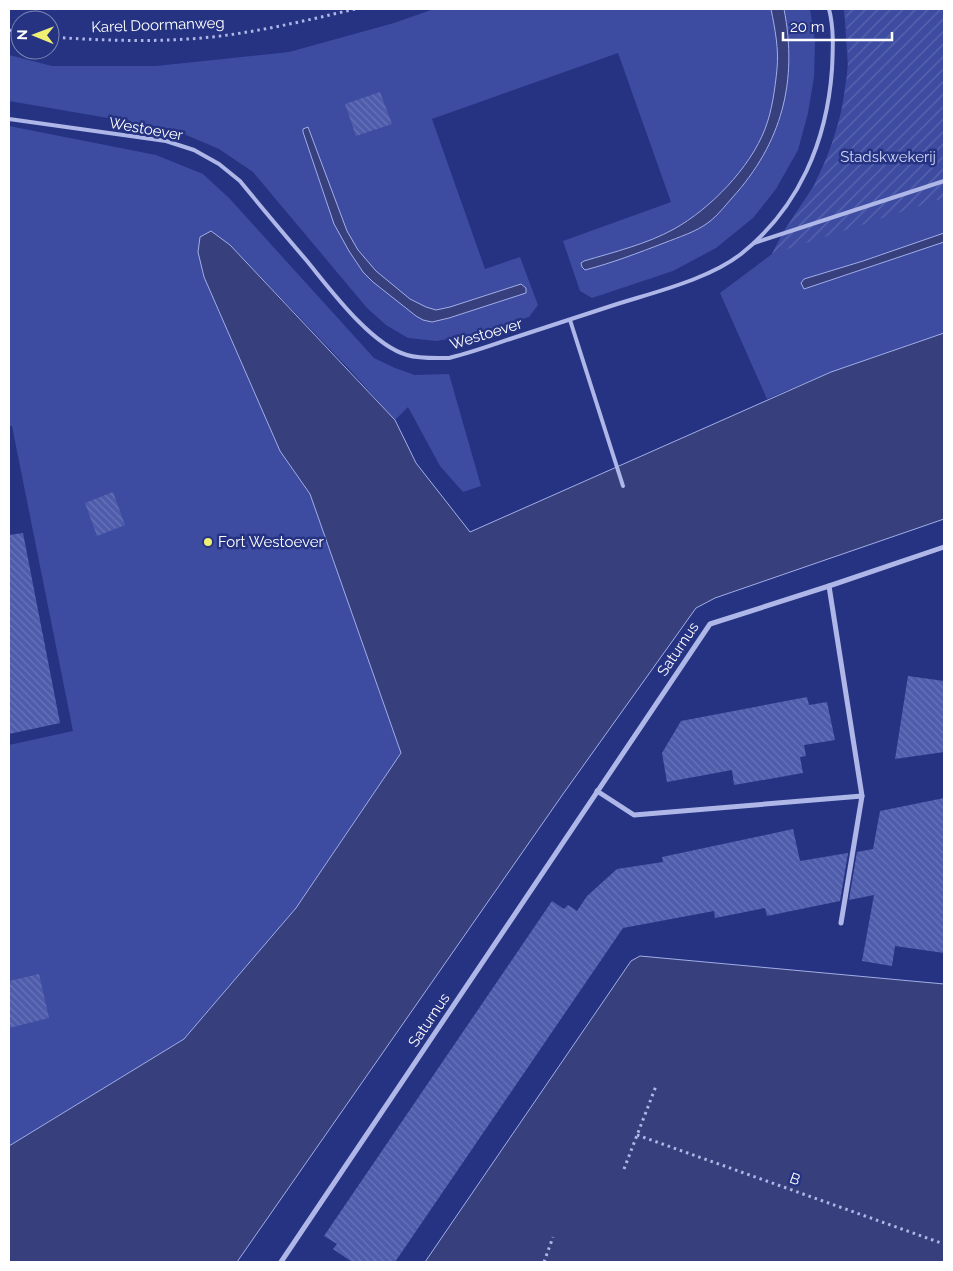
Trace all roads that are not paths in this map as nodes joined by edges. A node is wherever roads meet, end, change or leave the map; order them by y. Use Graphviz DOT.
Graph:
graph roads {
  1 [pos="829,9"];
  2 [pos="9,120"];
  3 [pos="944,181"];
  4 [pos="752,244"];
  5 [pos="570,320"];
  6 [pos="624,486"];
  7 [pos="944,547"];
  8 [pos="829,586"];
  9 [pos="597,791"];
  10 [pos="862,796"];
  11 [pos="841,923"];
  12 [pos="281,1262"];
  1 -- 4 [label="lane, Westoever"];
  2 -- 5 [label="lane, Westoever"];
  3 -- 4 [label="lane"];
  4 -- 5 [label="lane, Westoever"];
  5 -- 6 [label="lane"];
  7 -- 8 [label="street, Saturnus"];
  8 -- 9 [label="street, Saturnus"];
  8 -- 10 [label="street"];
  9 -- 10 [label="street"];
  9 -- 12 [label="street, Saturnus"];
  10 -- 11 [label="street"];
}
